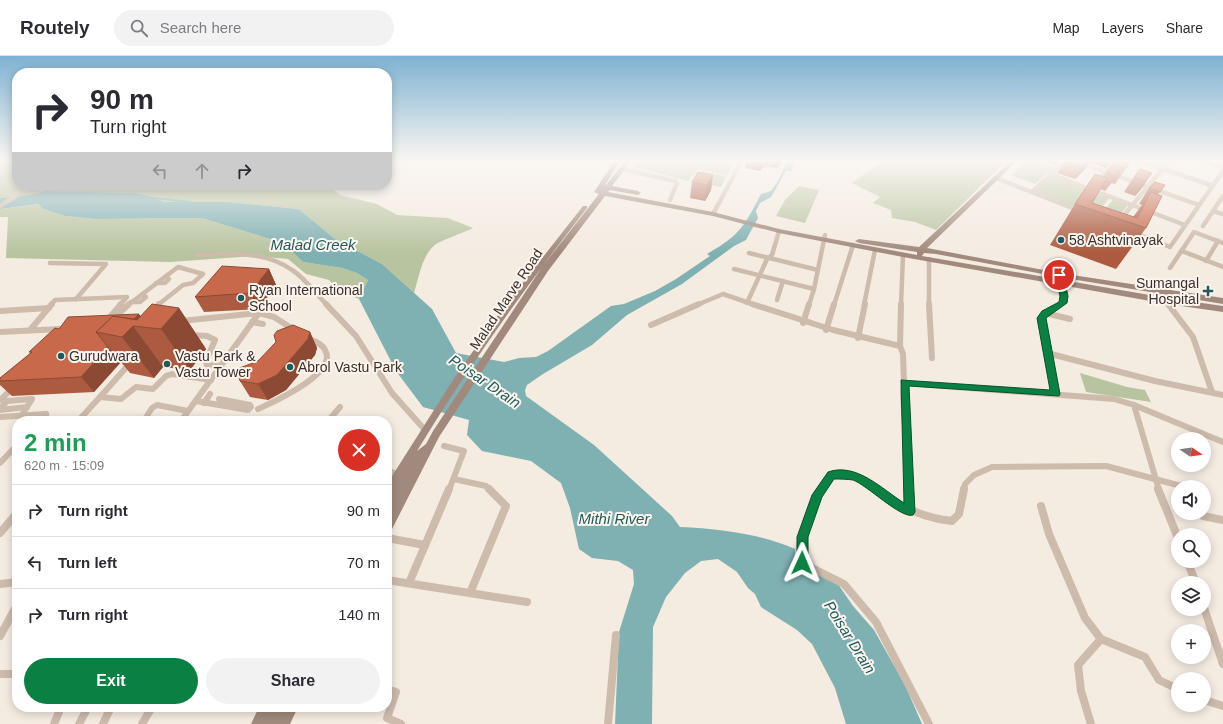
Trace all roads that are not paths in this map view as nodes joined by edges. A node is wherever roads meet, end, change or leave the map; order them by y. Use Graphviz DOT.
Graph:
graph roads {
  1 [pos="23,191"];
  2 [pos="602,191"];
  3 [pos="602,191"];
  4 [pos="609,191"];
  5 [pos="611,191"];
  6 [pos="674,191"];
  7 [pos="725,191"];
  8 [pos="986,191"];
  9 [pos="1096,191"];
  10 [pos="1144,191"];
  11 [pos="1160,191"];
  12 [pos="1209,191"];
  13 [pos="1032,192"];
  14 [pos="1223,196"];
  15 [pos="670,200"];
  16 [pos="1132,205"];
  17 [pos="1199,205"];
  18 [pos="0,206"];
  19 [pos="1213,211"];
  20 [pos="714,212"];
  21 [pos="1087,214"];
  22 [pos="1223,214"];
  23 [pos="1116,225"];
  24 [pos="1185,225"];
  25 [pos="1203,226"];
  26 [pos="1128,230"];
  27 [pos="779,231"];
  28 [pos="800,232"];
  29 [pos="825,237"];
  30 [pos="1221,242"];
  31 [pos="853,245"];
  32 [pos="875,250"];
  33 [pos="1182,251"];
  34 [pos="748,253"];
  35 [pos="924,254"];
  36 [pos="196,255"];
  37 [pos="903,255"];
  38 [pos="768,259"];
  39 [pos="1206,261"];
  40 [pos="50,263"];
  41 [pos="1223,267"];
  42 [pos="1170,268"];
  43 [pos="734,269"];
  44 [pos="818,270"];
  45 [pos="759,275"];
  46 [pos="1060,279"];
  47 [pos="784,282"];
  48 [pos="814,289"];
  49 [pos="1160,292"];
  50 [pos="76,299"];
  51 [pos="777,300"];
  52 [pos="1167,301"];
  53 [pos="1223,301"];
  54 [pos="747,303"];
  55 [pos="49,308"];
  56 [pos="1223,309"];
  57 [pos="0,311"];
  58 [pos="119,313"];
  59 [pos="259,313"];
  60 [pos="1044,314"];
  61 [pos="125,315"];
  62 [pos="155,317"];
  63 [pos="190,320"];
  64 [pos="1069,320"];
  65 [pos="106,321"];
  66 [pos="176,321"];
  67 [pos="252,322"];
  68 [pos="803,323"];
  69 [pos="263,324"];
  70 [pos="120,325"];
  71 [pos="651,325"];
  72 [pos="69,329"];
  73 [pos="293,329"];
  74 [pos="30,330"];
  75 [pos="826,330"];
  76 [pos="0,332"];
  77 [pos="289,334"];
  78 [pos="858,338"];
  79 [pos="900,346"];
  80 [pos="1047,353"];
  81 [pos="932,358"];
  82 [pos="134,359"];
  83 [pos="221,366"];
  84 [pos="210,380"];
  85 [pos="904,383"];
  86 [pos="16,385"];
  87 [pos="202,392"];
  88 [pos="1212,392"];
  89 [pos="1055,394"];
  90 [pos="1223,395"];
  91 [pos="100,397"];
  92 [pos="219,399"];
  93 [pos="0,400"];
  94 [pos="196,401"];
  95 [pos="204,403"];
  96 [pos="1134,405"];
  97 [pos="340,407"];
  98 [pos="27,408"];
  99 [pos="258,409"];
  100 [pos="2,410"];
  101 [pos="188,410"];
  102 [pos="22,415"];
  103 [pos="0,416"];
  104 [pos="44,416"];
  105 [pos="83,416"];
  106 [pos="147,416"];
  107 [pos="184,416"];
  108 [pos="332,416"];
  109 [pos="425,430"];
  110 [pos="1223,442"];
  111 [pos="432,443"];
  112 [pos="444,446"];
  113 [pos="12,450"];
  114 [pos="0,463"];
  115 [pos="392,472"];
  116 [pos="397,474"];
  117 [pos="454,479"];
  118 [pos="1155,480"];
  119 [pos="1171,482"];
  120 [pos="392,484"];
  121 [pos="392,500"];
  122 [pos="1041,506"];
  123 [pos="910,512"];
  124 [pos="1211,518"];
  125 [pos="12,519"];
  126 [pos="392,519"];
  127 [pos="1223,520"];
  128 [pos="1174,528"];
  129 [pos="0,532"];
  130 [pos="392,539"];
  131 [pos="425,545"];
  132 [pos="392,581"];
  133 [pos="12,583"];
  134 [pos="409,583"];
  135 [pos="0,584"];
  136 [pos="470,593"];
  137 [pos="527,602"];
  138 [pos="12,614"];
  139 [pos="1207,616"];
  140 [pos="616,635"];
  141 [pos="0,636"];
  142 [pos="1101,639"];
  143 [pos="1223,664"];
  144 [pos="0,674"];
  145 [pos="12,674"];
  146 [pos="1171,686"];
  147 [pos="392,691"];
  148 [pos="1211,702"];
  149 [pos="392,704"];
  150 [pos="1223,706"];
  151 [pos="59,712"];
  152 [pos="85,712"];
  153 [pos="109,712"];
  154 [pos="149,712"];
  155 [pos="263,712"];
  156 [pos="276,712"];
  157 [pos="289,712"];
  158 [pos="389,712"];
  159 [pos="54,724"];
  160 [pos="79,724"];
  161 [pos="103,724"];
  162 [pos="142,724"];
  163 [pos="257,724"];
  164 [pos="270,724"];
  165 [pos="283,724"];
  166 [pos="401,724"];
  167 [pos="608,724"];
  168 [pos="929,724"];
  169 [pos="1091,724"];
  1 -- 18 [label="street"];
  2 -- 109 [label="main road, Malad Marve Road"];
  3 -- 111 [label="main road, Malad Marve Road"];
  4 -- 20 [label="main road"];
  5 -- 15 [label="main road"];
  6 -- 15 [label="street"];
  7 -- 20 [label="street"];
  8 -- 35 [label="main road"];
  9 -- 16 [label="street"];
  10 -- 16 [label="street"];
  11 -- 17 [label="street"];
  12 -- 17 [label="street"];
  13 -- 21 [label="street"];
  14 -- 19 [label="street"];
  15 -- 20 [label="main road"];
  16 -- 23 [label="street"];
  16 -- 24 [label="street"];
  17 -- 24 [label="street"];
  19 -- 22 [label="street"];
  19 -- 25 [label="street"];
  20 -- 27 [label="main road"];
  20 -- 28 [label="main road"];
  24 -- 26 [label="street"];
  27 -- 28 [label="main road"];
  27 -- 38 [label="street"];
  28 -- 29 [label="main road"];
  29 -- 31 [label="main road"];
  29 -- 35 [label="main road"];
  29 -- 44 [label="street"];
  30 -- 33 [label="street"];
  30 -- 39 [label="street"];
  31 -- 32 [label="main road"];
  31 -- 75 [label="street"];
  32 -- 37 [label="main road"];
  32 -- 78 [label="street"];
  33 -- 39 [label="street"];
  33 -- 42 [label="street"];
  34 -- 38 [label="street"];
  35 -- 37 [label="main road"];
  35 -- 46 [label="main road"];
  35 -- 81 [label="street"];
  36 -- 109 [label="street"];
  37 -- 79 [label="street"];
  38 -- 44 [label="street"];
  38 -- 45 [label="street"];
  39 -- 41 [label="street"];
  40 -- 50 [label="street"];
  43 -- 45 [label="street"];
  44 -- 48 [label="street"];
  45 -- 47 [label="street"];
  45 -- 54 [label="street"];
  46 -- 49 [label="main road"];
  46 -- 52 [label="main road"];
  46 -- 60 [label="street"];
  47 -- 48 [label="street"];
  47 -- 51 [label="street"];
  48 -- 68 [label="street"];
  49 -- 52 [label="street"];
  49 -- 53 [label="main road"];
  50 -- 55 [label="street"];
  50 -- 65 [label="street"];
  52 -- 56 [label="main road"];
  52 -- 88 [label="street"];
  54 -- 68 [label="street"];
  54 -- 71 [label="street"];
  55 -- 57 [label="street"];
  55 -- 74 [label="street"];
  58 -- 61 [label="street"];
  58 -- 62 [label="street"];
  58 -- 70 [label="street"];
  59 -- 63 [label="street"];
  59 -- 67 [label="street"];
  59 -- 73 [label="street"];
  60 -- 64 [label="street"];
  60 -- 80 [label="street"];
  63 -- 66 [label="street"];
  63 -- 83 [label="street"];
  67 -- 69 [label="street"];
  67 -- 83 [label="street"];
  68 -- 75 [label="street"];
  72 -- 74 [label="street"];
  73 -- 77 [label="street"];
  73 -- 99 [label="street"];
  74 -- 76 [label="street"];
  75 -- 78 [label="street"];
  78 -- 79 [label="street"];
  79 -- 85 [label="street"];
  80 -- 88 [label="street"];
  80 -- 89 [label="street"];
  82 -- 91 [label="street"];
  83 -- 84 [label="street"];
  84 -- 87 [label="street"];
  84 -- 91 [label="street"];
  85 -- 89 [label="street"];
  85 -- 123 [label="street"];
  86 -- 93 [label="street"];
  87 -- 94 [label="street"];
  87 -- 95 [label="street"];
  88 -- 90 [label="street"];
  89 -- 96 [label="street"];
  91 -- 105 [label="street"];
  92 -- 95 [label="street"];
  94 -- 95 [label="street"];
  94 -- 101 [label="street"];
  96 -- 110 [label="street"];
  96 -- 118 [label="street"];
  97 -- 108 [label="street"];
  98 -- 100 [label="street"];
  98 -- 100 [label="street"];
  98 -- 102 [label="street"];
  100 -- 103 [label="street"];
  101 -- 106 [label="street"];
  101 -- 107 [label="street"];
  102 -- 103 [label="street"];
  102 -- 104 [label="street"];
  109 -- 116 [label="main road, Malad Marve Road"];
  111 -- 121 [label="main road"];
  111 -- 126 [label="main road, Malad Marve Road"];
  112 -- 117 [label="street"];
  113 -- 114 [label="street"];
  115 -- 116 [label="street"];
  116 -- 120 [label="main road, Malad Marve Road"];
  117 -- 131 [label="street"];
  117 -- 136 [label="street"];
  118 -- 119 [label="street"];
  118 -- 123 [label="street"];
  118 -- 128 [label="street"];
  122 -- 142 [label="street"];
  123 -- 168 [label="street"];
  124 -- 127 [label="street"];
  125 -- 129 [label="street"];
  130 -- 131 [label="street"];
  131 -- 134 [label="street"];
  132 -- 134 [label="street"];
  133 -- 135 [label="street"];
  134 -- 136 [label="street"];
  136 -- 137 [label="street"];
  138 -- 141 [label="street"];
  139 -- 143 [label="street"];
  140 -- 167 [label="street"];
  142 -- 146 [label="street"];
  142 -- 169 [label="street"];
  144 -- 145 [label="street"];
  147 -- 149 [label="street"];
  148 -- 150 [label="street"];
  151 -- 159 [label="street"];
  152 -- 160 [label="street"];
  153 -- 161 [label="street"];
  154 -- 162 [label="street"];
  155 -- 163 [label="main road"];
  156 -- 164 [label="main road"];
  157 -- 165 [label="main road"];
  158 -- 166 [label="street"];
}
